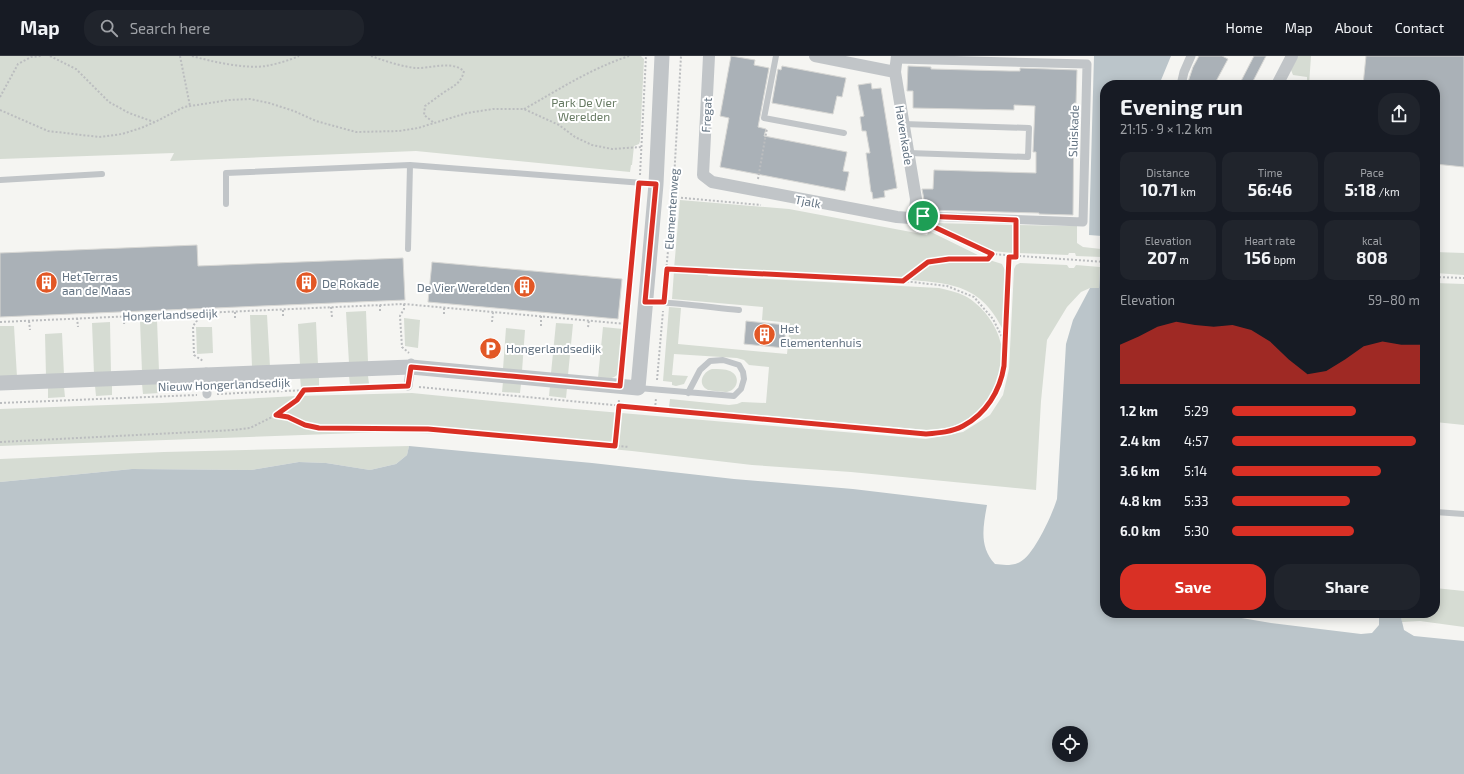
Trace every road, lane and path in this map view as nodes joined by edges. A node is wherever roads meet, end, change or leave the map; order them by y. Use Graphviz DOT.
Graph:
graph roads {
  1 [pos="41,56"];
  2 [pos="50,56"];
  3 [pos="180,56"];
  4 [pos="192,56"];
  5 [pos="299,56"];
  6 [pos="371,56"];
  7 [pos="629,56"];
  8 [pos="646,56"];
  9 [pos="662,56"];
  10 [pos="681,56"];
  11 [pos="709,56"];
  12 [pos="776,56"];
  13 [pos="815,56"];
  14 [pos="1191,56"];
  15 [pos="1292,56"];
  16 [pos="897,57"];
  17 [pos="895,72"];
  18 [pos="1182,80"];
  19 [pos="1280,80"];
  20 [pos="0,97"];
  21 [pos="190,106"];
  22 [pos="524,109"];
  23 [pos="0,110"];
  24 [pos="769,119"];
  25 [pos="155,122"];
  26 [pos="434,122"];
  27 [pos="903,124"];
  28 [pos="844,133"];
  29 [pos="641,147"];
  30 [pos="908,153"];
  31 [pos="410,165"];
  32 [pos="102,174"];
  33 [pos="703,175"];
  34 [pos="0,180"];
  35 [pos="639,183"];
  36 [pos="656,184"];
  37 [pos="756,191"];
  38 [pos="226,204"];
  39 [pos="919,215"];
  40 [pos="1016,220"];
  41 [pos="408,249"];
  42 [pos="992,254"];
  43 [pos="1009,257"];
  44 [pos="1016,257"];
  45 [pos="1100,262"];
  46 [pos="667,269"];
  47 [pos="1440,276"];
  48 [pos="1464,278"];
  49 [pos="903,281"];
  50 [pos="645,302"];
  51 [pos="664,302"];
  52 [pos="404,304"];
  53 [pos="380,305"];
  54 [pos="331,307"];
  55 [pos="444,308"];
  56 [pos="283,309"];
  57 [pos="739,310"];
  58 [pos="235,312"];
  59 [pos="380,312"];
  60 [pos="493,312"];
  61 [pos="199,313"];
  62 [pos="172,314"];
  63 [pos="444,315"];
  64 [pos="125,316"];
  65 [pos="541,316"];
  66 [pos="332,317"];
  67 [pos="77,318"];
  68 [pos="235,318"];
  69 [pos="283,318"];
  70 [pos="29,320"];
  71 [pos="172,320"];
  72 [pos="589,320"];
  73 [pos="0,322"];
  74 [pos="492,322"];
  75 [pos="124,324"];
  76 [pos="626,324"];
  77 [pos="541,326"];
  78 [pos="78,327"];
  79 [pos="588,328"];
  80 [pos="30,330"];
  81 [pos="1004,342"];
  82 [pos="412,362"];
  83 [pos="206,369"];
  84 [pos="0,384"];
  85 [pos="408,386"];
  86 [pos="620,386"];
  87 [pos="638,388"];
  88 [pos="656,389"];
  89 [pos="304,390"];
  90 [pos="688,393"];
  91 [pos="207,394"];
  92 [pos="0,403"];
  93 [pos="619,406"];
  94 [pos="655,409"];
  95 [pos="276,415"];
  96 [pos="0,442"];
  97 [pos="615,446"];
  98 [pos="629,447"];
  99 [pos="1440,512"];
  100 [pos="1464,514"];
  1 -- 20 [label="path"];
  2 -- 25 [label="path"];
  3 -- 21 [label="path"];
  4 -- 5 [label="path"];
  6 -- 26 [label="path"];
  7 -- 22 [label="path"];
  8 -- 29 [label="path"];
  9 -- 36 [label="street, Elementenweg"];
  10 -- 46 [label="path, Elementenweg"];
  11 -- 33 [label="street, Fregat"];
  12 -- 24 [label="lane"];
  13 -- 17 [label="street"];
  14 -- 18 [label="street"];
  15 -- 19 [label="street"];
  16 -- 17 [label="street, Havenkade"];
  16 -- 40 [label="street, Sluiskade"];
  17 -- 27 [label="street, Havenkade"];
  21 -- 25 [label="path"];
  21 -- 26 [label="path"];
  22 -- 26 [label="path"];
  22 -- 29 [label="path"];
  23 -- 25 [label="path"];
  24 -- 28 [label="lane"];
  24 -- 37 [label="path"];
  27 -- 30 [label="street, Havenkade"];
  27 -- 30 [label="lane"];
  29 -- 35 [label="path"];
  30 -- 39 [label="street, Havenkade"];
  31 -- 35 [label="lane"];
  31 -- 38 [label="lane"];
  31 -- 41 [label="lane"];
  32 -- 34 [label="lane"];
  33 -- 37 [label="street, Tjalk"];
  35 -- 36 [label="lane"];
  35 -- 76 [label="path"];
  36 -- 50 [label="street, Elementenweg"];
  37 -- 39 [label="street, Tjalk"];
  39 -- 40 [label="street, Sluiskade"];
  39 -- 42 [label="path"];
  40 -- 44 [label="path"];
  42 -- 43 [label="path"];
  42 -- 49 [label="path"];
  43 -- 44 [label="path"];
  43 -- 81 [label="path, Nieuw Hongerlandsedijk"];
  44 -- 45 [label="path"];
  46 -- 49 [label="path"];
  46 -- 51 [label="path, Elementenweg"];
  47 -- 48 [label="path"];
  49 -- 81 [label="path"];
  50 -- 51 [label="lane"];
  50 -- 87 [label="street, Elementenweg"];
  51 -- 57 [label="lane"];
  51 -- 88 [label="path, Elementenweg"];
  52 -- 53 [label="path, Hongerlandsedijk"];
  52 -- 55 [label="path, Hongerlandsedijk"];
  52 -- 82 [label="path"];
  53 -- 54 [label="path, Hongerlandsedijk"];
  53 -- 59 [label="path"];
  54 -- 56 [label="path, Hongerlandsedijk"];
  54 -- 66 [label="path"];
  55 -- 60 [label="path, Hongerlandsedijk"];
  55 -- 63 [label="path"];
  56 -- 58 [label="path, Hongerlandsedijk"];
  56 -- 69 [label="path"];
  58 -- 61 [label="path, Hongerlandsedijk"];
  58 -- 68 [label="path"];
  60 -- 65 [label="path, Hongerlandsedijk"];
  60 -- 74 [label="path"];
  61 -- 62 [label="path, Hongerlandsedijk"];
  61 -- 83 [label="path"];
  62 -- 64 [label="path, Hongerlandsedijk"];
  62 -- 71 [label="path"];
  64 -- 67 [label="path, Hongerlandsedijk"];
  64 -- 75 [label="path"];
  65 -- 72 [label="path, Hongerlandsedijk"];
  65 -- 77 [label="path"];
  67 -- 70 [label="path, Hongerlandsedijk"];
  67 -- 78 [label="path"];
  70 -- 73 [label="path, Hongerlandsedijk"];
  70 -- 80 [label="path"];
  72 -- 76 [label="path, Hongerlandsedijk"];
  72 -- 79 [label="path"];
  76 -- 86 [label="path"];
  81 -- 94 [label="path, Nieuw Hongerlandsedijk"];
  82 -- 83 [label="street"];
  82 -- 85 [label="street"];
  82 -- 86 [label="street"];
  83 -- 84 [label="street"];
  83 -- 91 [label="street"];
  85 -- 89 [label="path, Nieuw Hongerlandsedijk"];
  85 -- 93 [label="path, Nieuw Hongerlandsedijk"];
  86 -- 87 [label="street"];
  86 -- 93 [label="path"];
  87 -- 88 [label="lane"];
  88 -- 90 [label="lane"];
  88 -- 94 [label="path, Elementenweg"];
  89 -- 91 [label="path, Nieuw Hongerlandsedijk"];
  89 -- 95 [label="path"];
  90 -- 90 [label="lane"];
  91 -- 92 [label="path, Nieuw Hongerlandsedijk"];
  93 -- 94 [label="path, Nieuw Hongerlandsedijk"];
  93 -- 97 [label="path"];
  95 -- 96 [label="path"];
  95 -- 97 [label="path"];
  97 -- 98 [label="path"];
  99 -- 100 [label="lane"];
}
